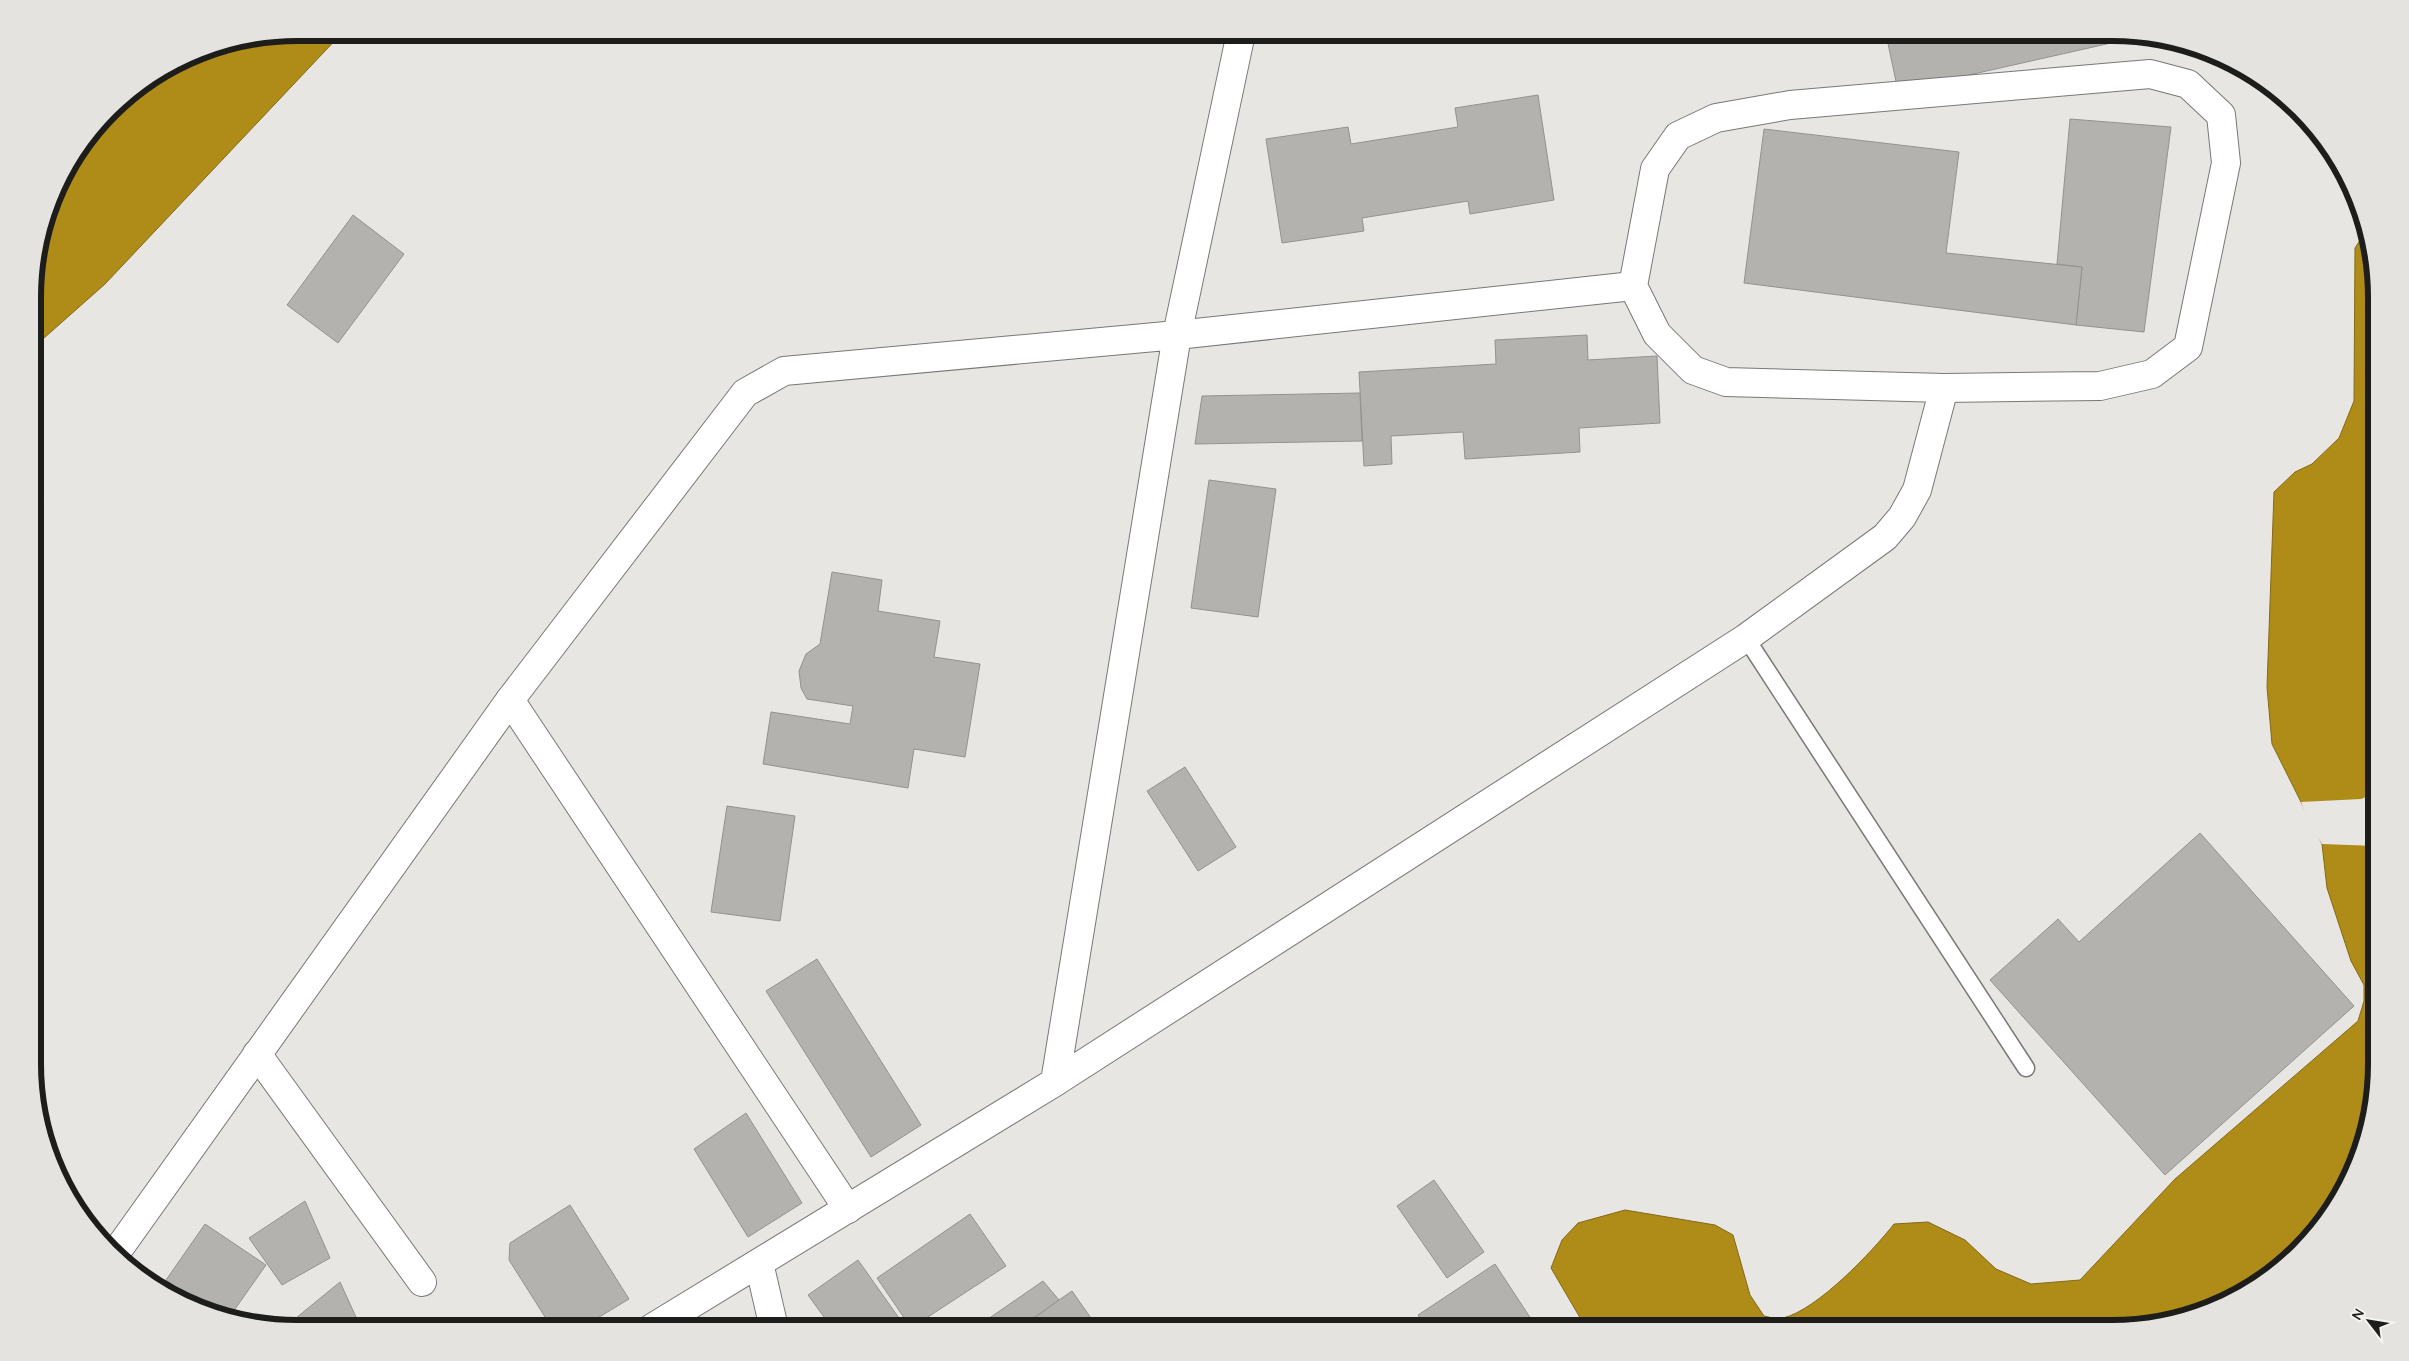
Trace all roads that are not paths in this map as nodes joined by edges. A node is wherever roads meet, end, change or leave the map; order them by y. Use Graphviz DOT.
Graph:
graph roads {
  1 [pos="1239,41"];
  2 [pos="1632,286"];
  3 [pos="1177,335"];
  4 [pos="1944,388"];
  5 [pos="1746,638"];
  6 [pos="510,700"];
  7 [pos="257,1054"];
  8 [pos="2026,1068"];
  9 [pos="1055,1082"];
  10 [pos="848,1209"];
  11 [pos="119,1248"];
  12 [pos="759,1263"];
  13 [pos="422,1282"];
  14 [pos="665,1320"];
  15 [pos="772,1320"];
  1 -- 3 [label="street"];
  2 -- 3 [label="street"];
  2 -- 4 [label="street"];
  2 -- 4 [label="street"];
  3 -- 6 [label="street"];
  3 -- 9 [label="street"];
  4 -- 5 [label="street"];
  5 -- 8 [label="lane"];
  5 -- 9 [label="street"];
  6 -- 7 [label="street"];
  6 -- 10 [label="street"];
  7 -- 11 [label="street"];
  7 -- 13 [label="street"];
  9 -- 10 [label="street"];
  10 -- 12 [label="street"];
  12 -- 14 [label="street"];
  12 -- 15 [label="street"];
}
